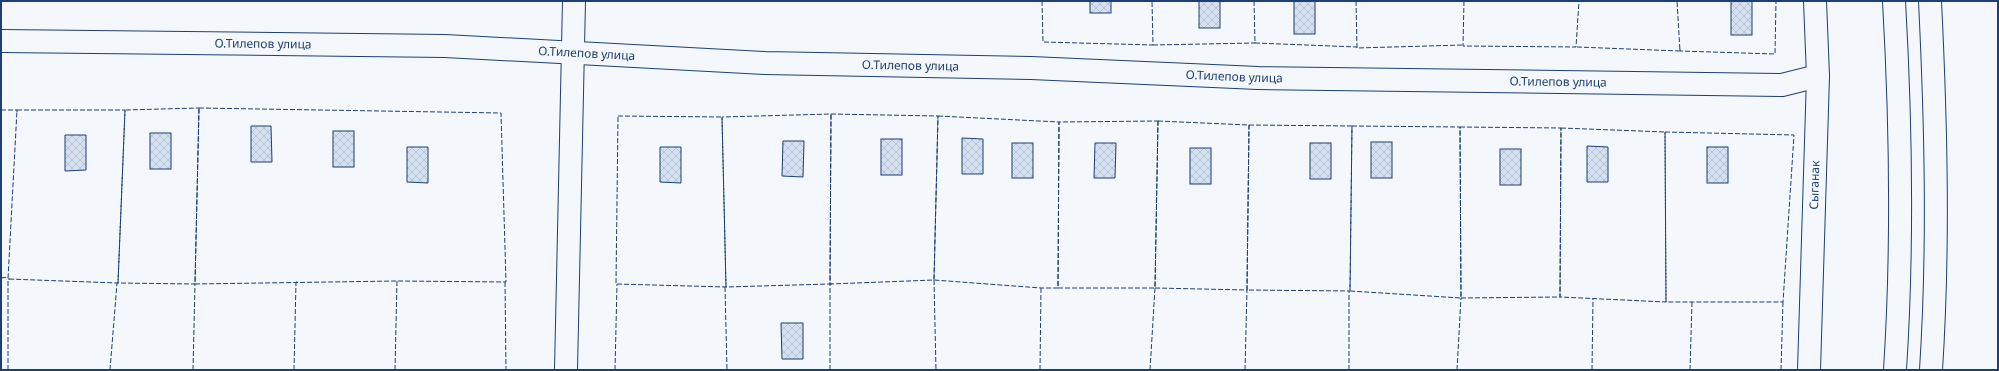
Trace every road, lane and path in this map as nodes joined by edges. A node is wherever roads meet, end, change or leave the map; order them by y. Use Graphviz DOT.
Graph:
graph roads {
  1 [pos="574,1"];
  2 [pos="1815,1"];
  3 [pos="1894,1"];
  4 [pos="1930,1"];
  5 [pos="1,41"];
  6 [pos="573,54"];
  7 [pos="1818,76"];
  8 [pos="566,370"];
  9 [pos="1809,370"];
  10 [pos="1895,370"];
  11 [pos="1931,370"];
  1 -- 6 [label="main road"];
  2 -- 7 [label="main road, Сыганак"];
  3 -- 10 [label="main road"];
  4 -- 11 [label="main road"];
  5 -- 6 [label="main road, О.Тилепов улица"];
  6 -- 7 [label="main road, О.Тилепов улица"];
  6 -- 8 [label="main road"];
  7 -- 9 [label="main road, Сыганак"];
}
